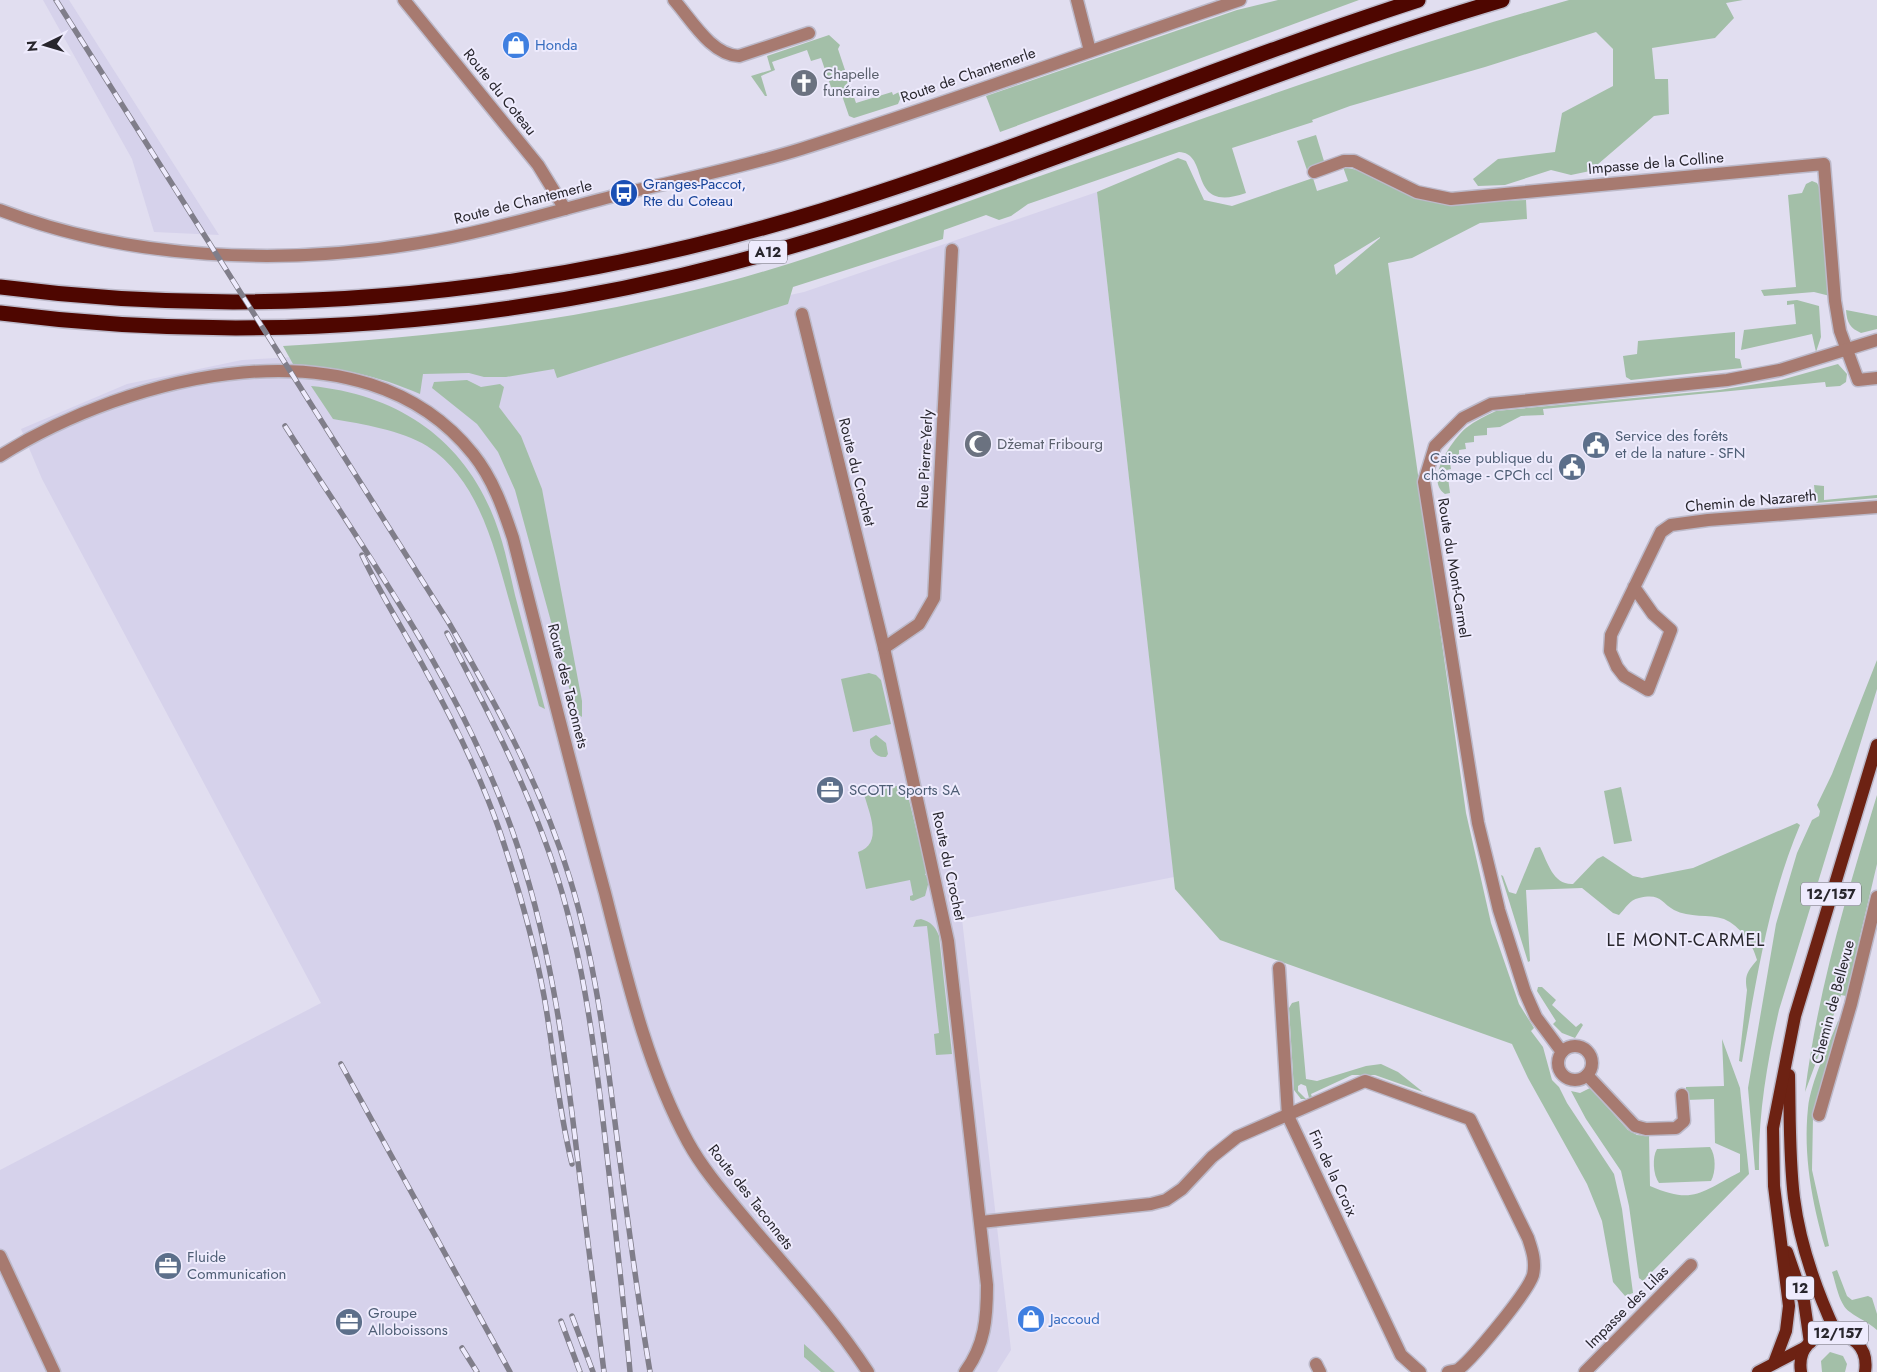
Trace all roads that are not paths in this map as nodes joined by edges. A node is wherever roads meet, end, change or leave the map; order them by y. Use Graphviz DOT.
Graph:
graph roads {
  1 [pos="404,0"];
  2 [pos="674,0"];
  3 [pos="1076,0"];
  4 [pos="1240,0"];
  5 [pos="1418,0"];
  6 [pos="1502,0"];
  7 [pos="809,32"];
  8 [pos="1090,51"];
  9 [pos="1314,172"];
  10 [pos="565,209"];
  11 [pos="0,210"];
  12 [pos="952,250"];
  13 [pos="0,287"];
  14 [pos="0,313"];
  15 [pos="802,314"];
  16 [pos="1877,340"];
  17 [pos="1846,350"];
  18 [pos="1877,378"];
  19 [pos="0,456"];
  20 [pos="1877,508"];
  21 [pos="1634,587"];
  22 [pos="884,648"];
  23 [pos="1877,745"];
  24 [pos="1877,897"];
  25 [pos="1279,968"];
  26 [pos="1790,1045"];
  27 [pos="1562,1052"];
  28 [pos="1587,1075"];
  29 [pos="1682,1095"];
  30 [pos="1820,1115"];
  31 [pos="1288,1116"];
  32 [pos="981,1222"];
  33 [pos="1781,1235"];
  34 [pos="0,1256"];
  35 [pos="1691,1265"];
  36 [pos="1836,1333"];
  37 [pos="1808,1345"];
  38 [pos="1774,1363"];
  39 [pos="54,1372"];
  40 [pos="868,1372"];
  41 [pos="966,1372"];
  42 [pos="1420,1372"];
  43 [pos="1448,1372"];
  44 [pos="1585,1372"];
  45 [pos="1758,1372"];
  46 [pos="1801,1372"];
  47 [pos="1865,1372"];
  1 -- 10 [label="street, Route du Coteau"];
  2 -- 7 [label="street"];
  3 -- 8 [label="street"];
  4 -- 8 [label="street, Route de Chantemerle"];
  5 -- 13 [label="highway, A12"];
  6 -- 14 [label="highway, A12"];
  8 -- 10 [label="street, Route de Chantemerle"];
  9 -- 17 [label="street, Impasse de la Colline"];
  10 -- 11 [label="street, Route de Chantemerle"];
  12 -- 22 [label="street, Rue Pierre-Yerly"];
  15 -- 22 [label="street, Route du Crochet"];
  16 -- 17 [label="street, Route du Mont-Carmel"];
  17 -- 18 [label="street"];
  17 -- 27 [label="street, Route du Mont-Carmel"];
  19 -- 40 [label="street, Route des Taconnets"];
  20 -- 21 [label="street, Chemin de Nazareth"];
  21 -- 21 [label="street, Chemin de Nazareth"];
  22 -- 32 [label="street, Route du Crochet"];
  23 -- 26 [label="main road, 12/157"];
  24 -- 30 [label="street, Chemin de Bellevue"];
  25 -- 31 [label="street, Fin de la Croix"];
  26 -- 33 [label="main road, 12/157"];
  26 -- 36 [label="main road, 12/157"];
  27 -- 28 [label="street"];
  27 -- 28 [label="street"];
  28 -- 29 [label="street"];
  31 -- 32 [label="street"];
  31 -- 42 [label="street, Fin de la Croix"];
  31 -- 43 [label="street"];
  32 -- 41 [label="street, Route du Crochet"];
  33 -- 37 [label="main road, 12"];
  33 -- 38 [label="main road"];
  34 -- 39 [label="street"];
  35 -- 44 [label="street, Impasse des Lilas"];
  36 -- 37 [label="main road, 12/157"];
  36 -- 47 [label="main road, 12/157"];
  37 -- 38 [label="main road"];
  37 -- 46 [label="main road, 12/157"];
  38 -- 45 [label="main road"];
}
